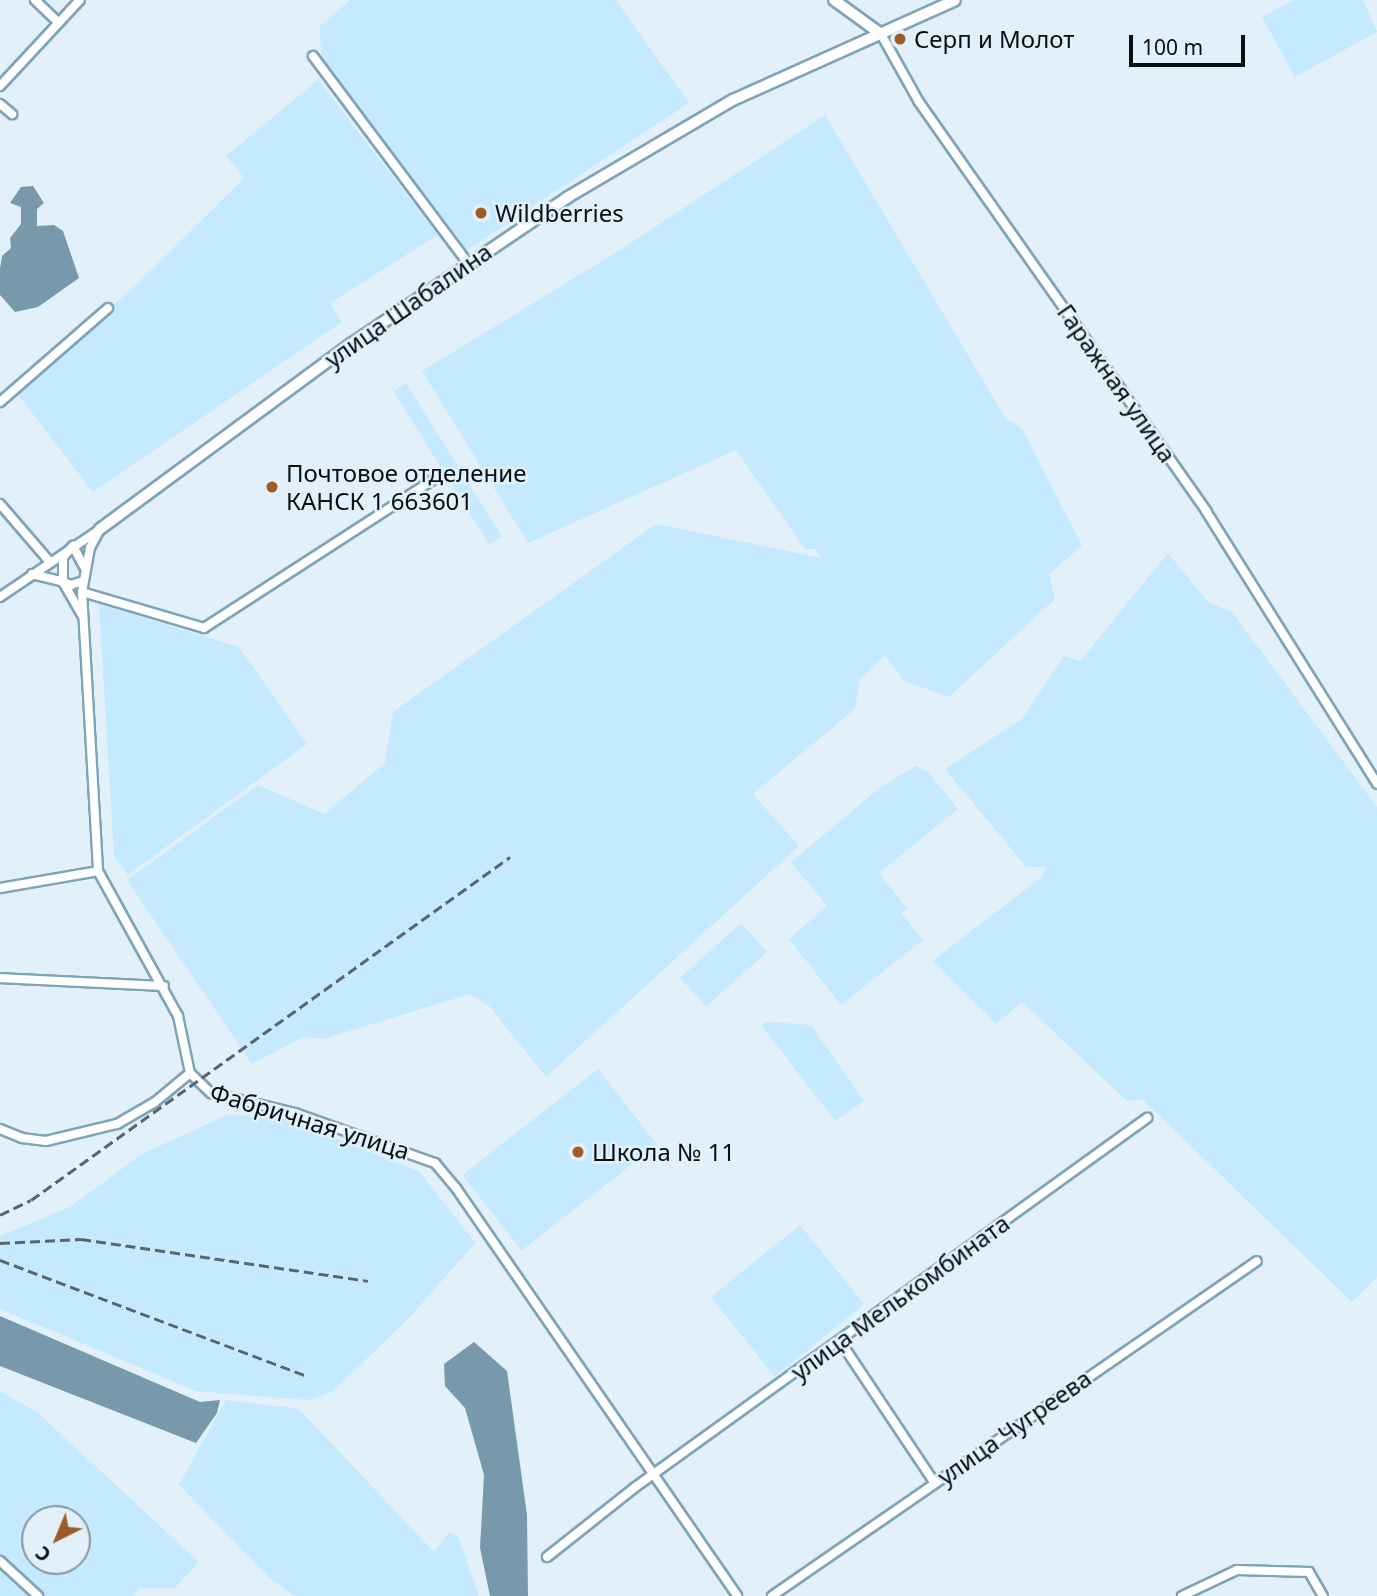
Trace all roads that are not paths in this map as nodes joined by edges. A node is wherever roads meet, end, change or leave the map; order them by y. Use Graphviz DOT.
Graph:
graph roads {
  1 [pos="36,0"];
  2 [pos="79,0"];
  3 [pos="834,0"];
  4 [pos="955,0"];
  5 [pos="945,3"];
  6 [pos="58,22"];
  7 [pos="881,34"];
  8 [pos="313,56"];
  9 [pos="0,86"];
  10 [pos="0,104"];
  11 [pos="12,114"];
  12 [pos="467,262"];
  13 [pos="108,307"];
  14 [pos="0,402"];
  15 [pos="434,479"];
  16 [pos="0,504"];
  17 [pos="100,529"];
  18 [pos="74,546"];
  19 [pos="49,561"];
  20 [pos="85,567"];
  21 [pos="31,574"];
  22 [pos="83,581"];
  23 [pos="63,582"];
  24 [pos="82,592"];
  25 [pos="0,597"];
  26 [pos="84,618"];
  27 [pos="1377,784"];
  28 [pos="98,871"];
  29 [pos="0,888"];
  30 [pos="0,978"];
  31 [pos="164,986"];
  32 [pos="190,1073"];
  33 [pos="1147,1118"];
  34 [pos="0,1129"];
  35 [pos="1257,1261"];
  36 [pos="840,1341"];
  37 [pos="654,1477"];
  38 [pos="934,1482"];
  39 [pos="548,1557"];
  40 [pos="0,1561"];
  41 [pos="38,1596"];
  42 [pos="737,1596"];
  43 [pos="772,1596"];
  44 [pos="1182,1596"];
  45 [pos="1323,1596"];
  1 -- 6 [label="street"];
  2 -- 6 [label="street"];
  3 -- 7 [label="street, Гаражная улица"];
  4 -- 5 [label="street, улица Шабалина"];
  5 -- 7 [label="street, улица Шабалина"];
  6 -- 9 [label="street"];
  7 -- 12 [label="street, улица Шабалина"];
  7 -- 27 [label="street, Гаражная улица"];
  8 -- 12 [label="street"];
  10 -- 11 [label="street"];
  12 -- 17 [label="street, улица Шабалина"];
  13 -- 14 [label="street"];
  15 -- 24 [label="street"];
  16 -- 19 [label="street"];
  17 -- 18 [label="street, улица Шабалина"];
  17 -- 20 [label="street, Фабричная улица"];
  18 -- 19 [label="street, улица Шабалина"];
  18 -- 20 [label="street"];
  18 -- 23 [label="street"];
  19 -- 21 [label="street, улица Шабалина"];
  20 -- 22 [label="street, Фабричная улица"];
  21 -- 23 [label="street"];
  21 -- 25 [label="street, улица Шабалина"];
  22 -- 23 [label="street"];
  22 -- 24 [label="street, Фабричная улица"];
  23 -- 26 [label="street"];
  24 -- 26 [label="street, Фабричная улица"];
  26 -- 28 [label="street, Фабричная улица"];
  28 -- 29 [label="street"];
  28 -- 31 [label="street, Фабричная улица"];
  30 -- 31 [label="street"];
  31 -- 32 [label="street, Фабричная улица"];
  32 -- 34 [label="street"];
  32 -- 37 [label="street, Фабричная улица"];
  33 -- 36 [label="street, улица Мелькомбината"];
  35 -- 38 [label="street, улица Чугреева"];
  36 -- 37 [label="street, улица Мелькомбината"];
  36 -- 38 [label="street"];
  37 -- 39 [label="street, улица Мелькомбината"];
  37 -- 42 [label="street, Фабричная улица"];
  38 -- 43 [label="street, улица Чугреева"];
  40 -- 41 [label="street"];
  44 -- 45 [label="street"];
}
